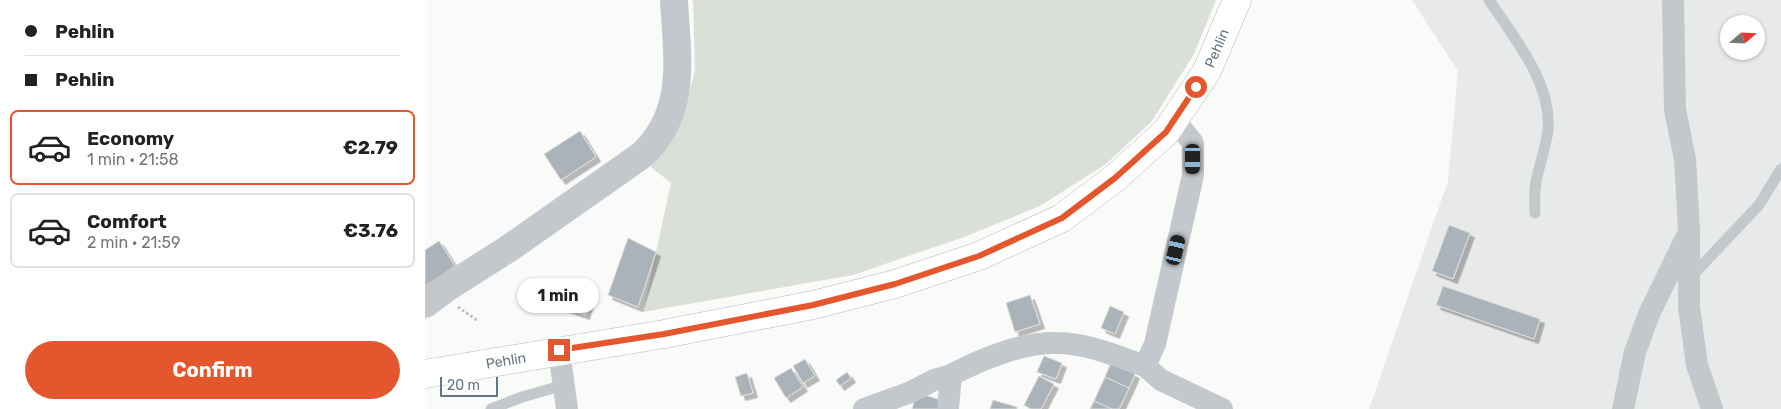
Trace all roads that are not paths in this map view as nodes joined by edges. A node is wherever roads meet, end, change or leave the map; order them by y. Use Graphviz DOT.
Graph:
graph roads {
  1 [pos="674,0"];
  2 [pos="1237,0"];
  3 [pos="1489,0"];
  4 [pos="1673,0"];
  5 [pos="1174,119"];
  6 [pos="1781,169"];
  7 [pos="1535,213"];
  8 [pos="1689,231"];
  9 [pos="1689,279"];
  10 [pos="425,304"];
  11 [pos="559,350"];
  12 [pos="1145,366"];
  13 [pos="425,374"];
  14 [pos="951,375"];
  15 [pos="564,384"];
  16 [pos="491,409"];
  17 [pos="567,409"];
  18 [pos="864,409"];
  19 [pos="948,409"];
  20 [pos="1223,409"];
  21 [pos="1623,409"];
  22 [pos="1712,409"];
  1 -- 10 [label="street"];
  2 -- 5 [label="main road, Pehlin"];
  3 -- 7 [label="lane"];
  4 -- 8 [label="street"];
  5 -- 11 [label="main road, Pehlin"];
  5 -- 12 [label="street"];
  6 -- 9 [label="lane"];
  8 -- 9 [label="street"];
  8 -- 21 [label="street"];
  9 -- 22 [label="street"];
  11 -- 13 [label="main road, Pehlin"];
  11 -- 15 [label="street"];
  12 -- 14 [label="street"];
  12 -- 20 [label="street"];
  14 -- 18 [label="street"];
  14 -- 19 [label="street"];
  15 -- 16 [label="lane"];
  15 -- 17 [label="street"];
}
